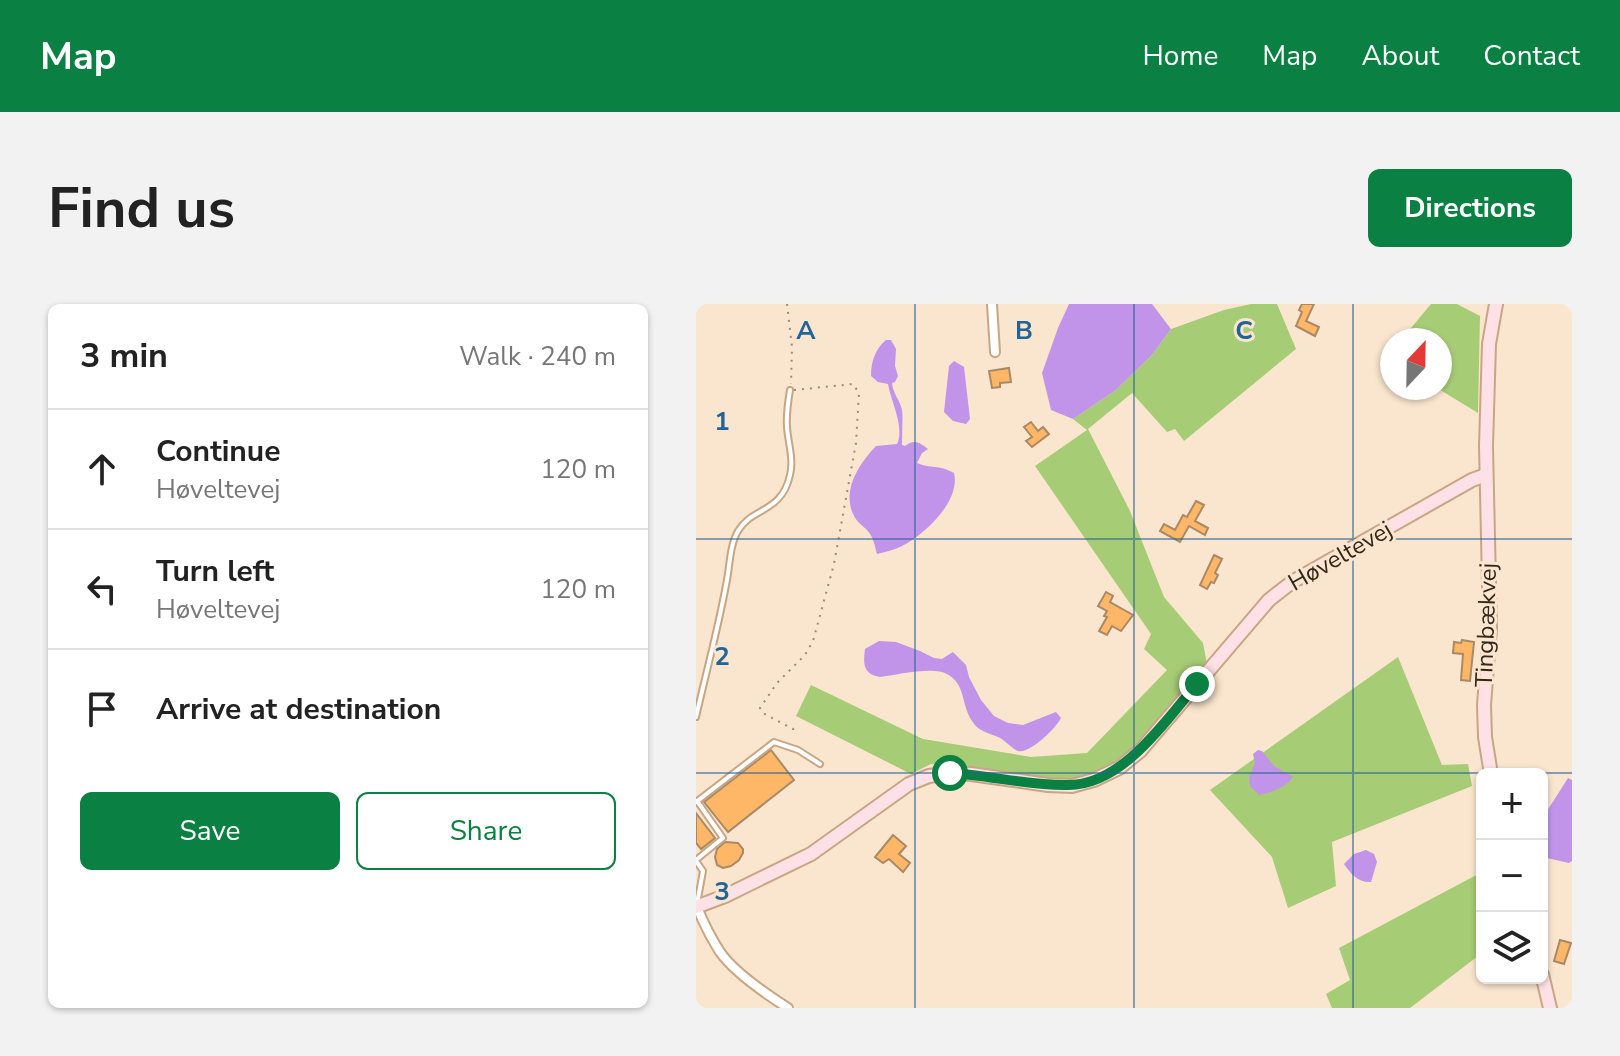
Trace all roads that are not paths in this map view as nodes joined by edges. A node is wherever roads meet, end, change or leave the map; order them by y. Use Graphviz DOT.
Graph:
graph roads {
  1 [pos="992,304"];
  2 [pos="1496,304"];
  3 [pos="995,352"];
  4 [pos="790,390"];
  5 [pos="1486,475"];
  6 [pos="696,717"];
  7 [pos="820,764"];
  8 [pos="1490,768"];
  9 [pos="697,802"];
  10 [pos="696,860"];
  11 [pos="696,907"];
  12 [pos="1544,984"];
  13 [pos="788,1008"];
  14 [pos="1550,1008"];
  1 -- 3 [label="street"];
  2 -- 5 [label="street"];
  4 -- 6 [label="lane"];
  5 -- 8 [label="street, Tingbækvej"];
  5 -- 11 [label="street, Høveltevej"];
  7 -- 9 [label="lane"];
  9 -- 10 [label="lane"];
  10 -- 11 [label="lane"];
  11 -- 13 [label="street"];
  12 -- 14 [label="street"];
}
